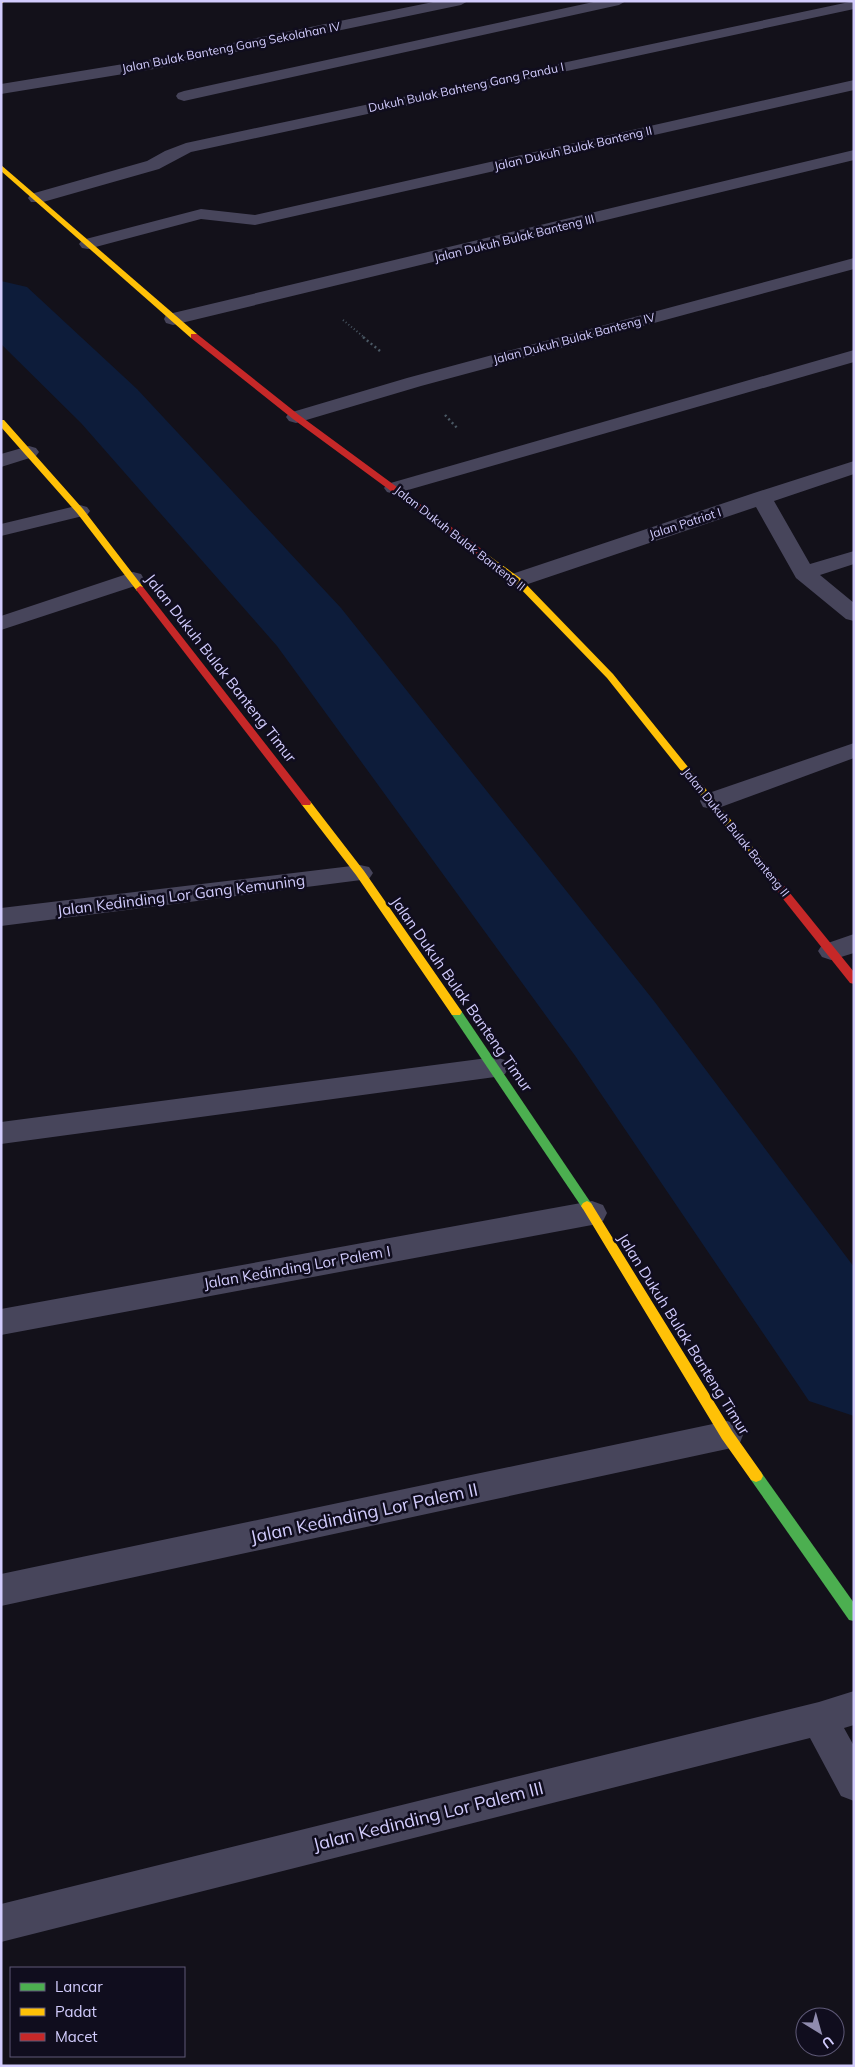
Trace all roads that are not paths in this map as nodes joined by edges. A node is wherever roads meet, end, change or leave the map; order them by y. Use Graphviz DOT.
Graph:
graph roads {
  1 [pos="461,1"];
  2 [pos="619,1"];
  3 [pos="854,5"];
  4 [pos="854,86"];
  5 [pos="1,89"];
  6 [pos="184,96"];
  7 [pos="854,155"];
  8 [pos="1,166"];
  9 [pos="37,198"];
  10 [pos="88,244"];
  11 [pos="854,262"];
  12 [pos="173,319"];
  13 [pos="854,356"];
  14 [pos="296,417"];
  15 [pos="1,422"];
  16 [pos="29,452"];
  17 [pos="1,461"];
  18 [pos="854,467"];
  19 [pos="394,488"];
  20 [pos="762,498"];
  21 [pos="80,511"];
  22 [pos="1,530"];
  23 [pos="854,557"];
  24 [pos="804,573"];
  25 [pos="133,579"];
  26 [pos="517,580"];
  27 [pos="854,614"];
  28 [pos="1,622"];
  29 [pos="854,750"];
  30 [pos="712,801"];
  31 [pos="360,873"];
  32 [pos="1,917"];
  33 [pos="842,947"];
  34 [pos="854,980"];
  35 [pos="495,1067"];
  36 [pos="1,1133"];
  37 [pos="592,1213"];
  38 [pos="1,1322"];
  39 [pos="728,1435"];
  40 [pos="1,1590"];
  41 [pos="854,1615"];
  42 [pos="854,1708"];
  43 [pos="819,1719"];
  44 [pos="854,1783"];
  45 [pos="1,1922"];
  1 -- 5 [label="street, Jalan Bulak Banteng Gang Sekolahan IV"];
  2 -- 6 [label="street"];
  3 -- 9 [label="street, Dukuh Bulak Bahteng Gang Pandu I"];
  4 -- 10 [label="street, Jalan Dukuh Bulak Banteng II"];
  7 -- 12 [label="street, Jalan Dukuh Bulak Banteng III"];
  8 -- 9 [label="street, Jalan Dukuh Bulak Banteng II"];
  9 -- 10 [label="street, Jalan Dukuh Bulak Banteng II"];
  10 -- 12 [label="street, Jalan Dukuh Bulak Banteng II"];
  11 -- 14 [label="street, Jalan Dukuh Bulak Banteng IV"];
  12 -- 14 [label="street, Jalan Dukuh Bulak Banteng II"];
  13 -- 19 [label="street"];
  14 -- 19 [label="street, Jalan Dukuh Bulak Banteng II"];
  15 -- 16 [label="street, Jalan Dukuh Bulak Banteng Timur"];
  16 -- 17 [label="street"];
  16 -- 21 [label="street, Jalan Dukuh Bulak Banteng Timur"];
  18 -- 20 [label="street, Jalan Patriot I"];
  19 -- 26 [label="street, Jalan Dukuh Bulak Banteng II"];
  20 -- 24 [label="street"];
  20 -- 26 [label="street, Jalan Patriot I"];
  21 -- 22 [label="street"];
  21 -- 25 [label="street, Jalan Dukuh Bulak Banteng Timur"];
  23 -- 24 [label="street"];
  24 -- 27 [label="street"];
  25 -- 28 [label="street"];
  25 -- 31 [label="street, Jalan Dukuh Bulak Banteng Timur"];
  26 -- 30 [label="street, Jalan Dukuh Bulak Banteng II"];
  29 -- 30 [label="street"];
  30 -- 33 [label="street, Jalan Dukuh Bulak Banteng II"];
  31 -- 32 [label="street, Jalan Kedinding Lor Gang Kemuning"];
  31 -- 35 [label="street, Jalan Dukuh Bulak Banteng Timur"];
  33 -- 34 [label="street, Jalan Dukuh Bulak Banteng II"];
  35 -- 36 [label="street"];
  35 -- 37 [label="street, Jalan Dukuh Bulak Banteng Timur"];
  37 -- 38 [label="street, Jalan Kedinding Lor Palem I"];
  37 -- 39 [label="street, Jalan Dukuh Bulak Banteng Timur"];
  39 -- 40 [label="street, Jalan Kedinding Lor Palem II"];
  39 -- 41 [label="street, Jalan Dukuh Bulak Banteng Timur"];
  42 -- 43 [label="street, Jalan Kedinding Lor Palem III"];
  43 -- 44 [label="street"];
  43 -- 45 [label="street, Jalan Kedinding Lor Palem III"];
}
